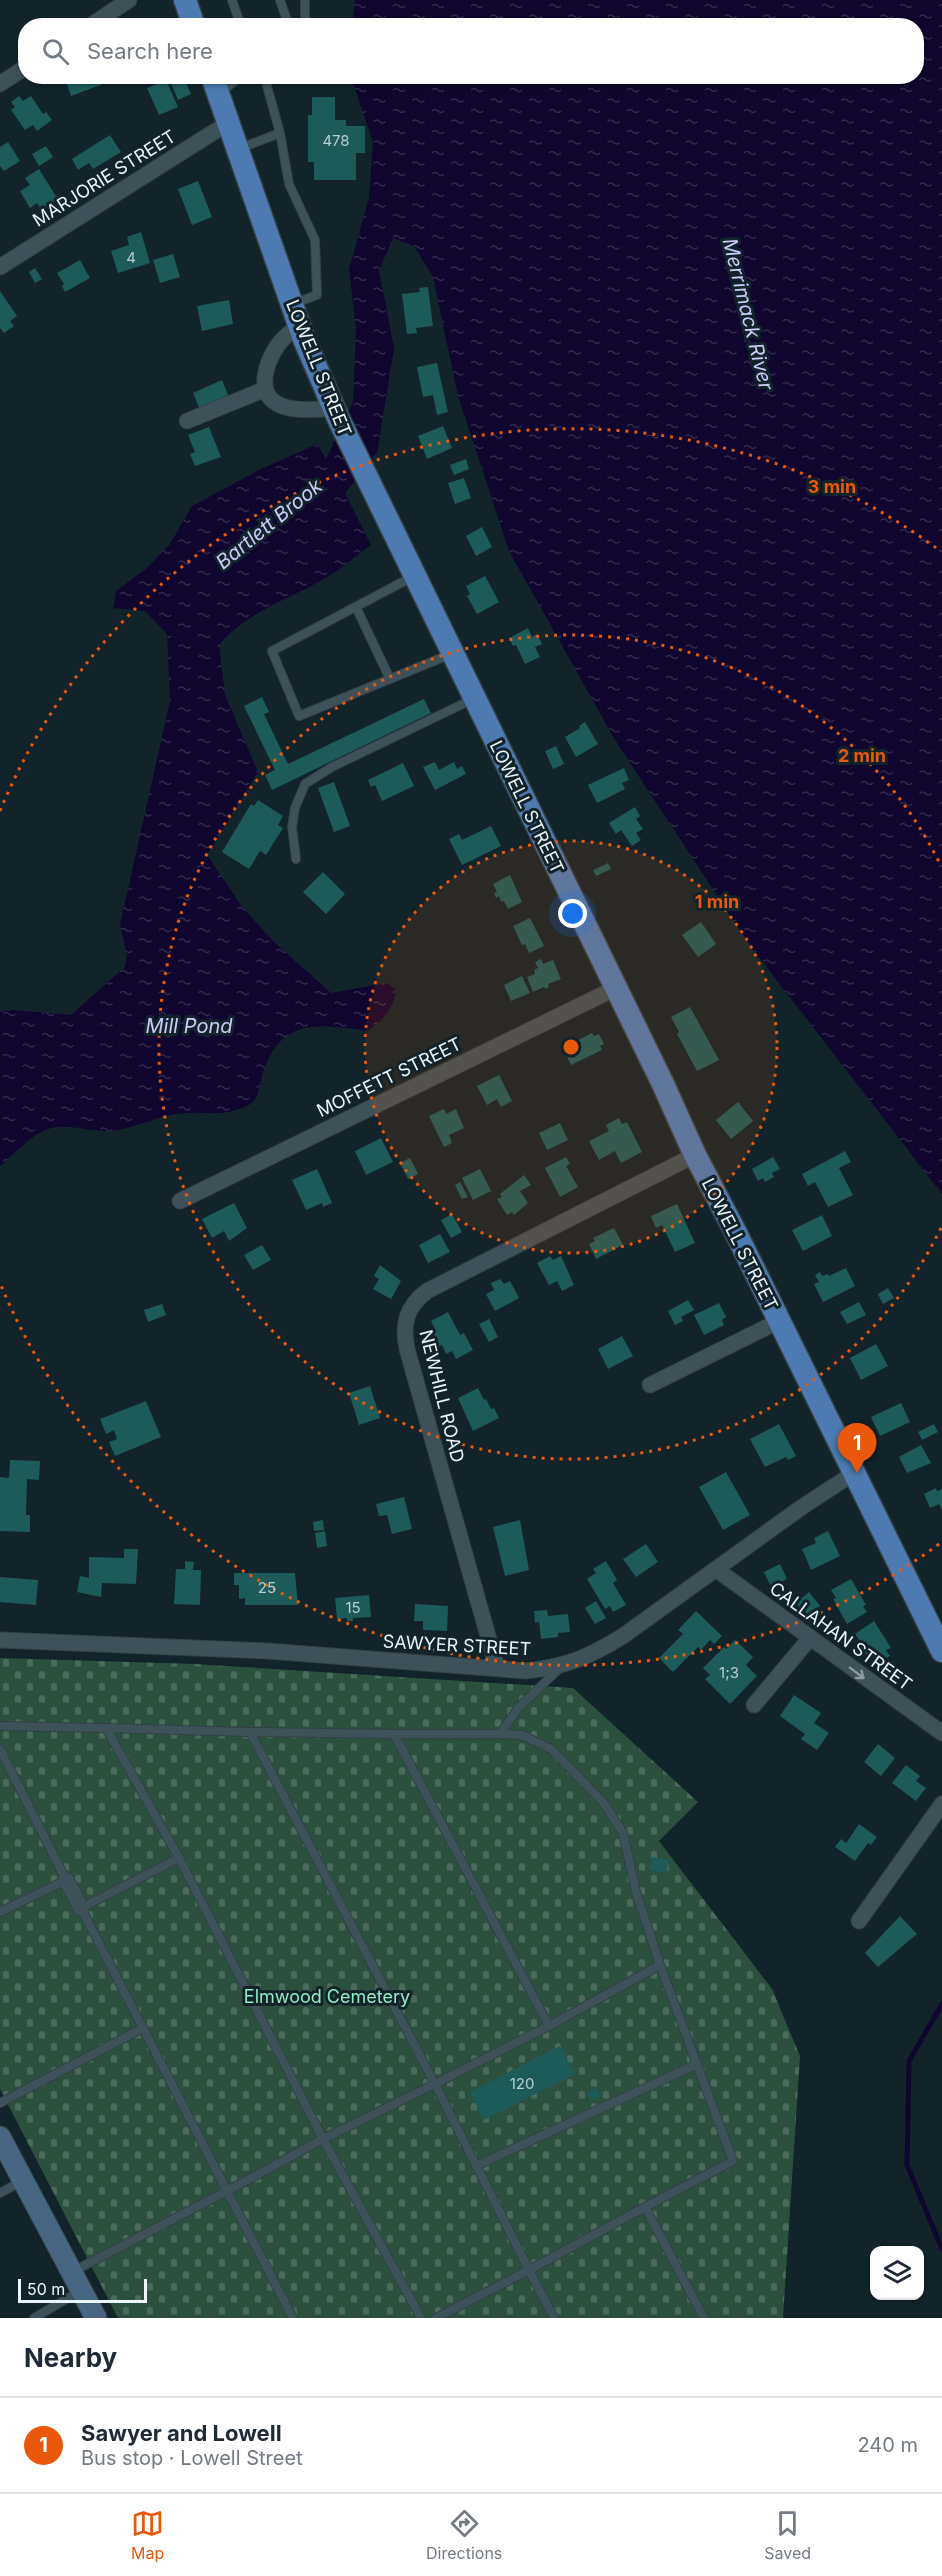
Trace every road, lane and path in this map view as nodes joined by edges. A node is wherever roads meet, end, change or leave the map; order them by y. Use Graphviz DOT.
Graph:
graph roads {
  1 [pos="129,0"];
  2 [pos="185,0"];
  3 [pos="232,0"];
  4 [pos="280,0"];
  5 [pos="305,0"];
  6 [pos="102,18"];
  7 [pos="191,18"];
  8 [pos="238,18"];
  9 [pos="286,18"];
  10 [pos="305,18"];
  11 [pos="18,72"];
  12 [pos="0,84"];
  13 [pos="215,86"];
  14 [pos="267,86"];
  15 [pos="228,123"];
  16 [pos="280,134"];
  17 [pos="237,149"];
  18 [pos="0,267"];
  19 [pos="292,304"];
  20 [pos="300,326"];
  21 [pos="263,390"];
  22 [pos="336,414"];
  23 [pos="186,422"];
  24 [pos="414,576"];
  25 [pos="356,607"];
  26 [pos="453,654"];
  27 [pos="390,679"];
  28 [pos="475,698"];
  29 [pos="297,859"];
  30 [pos="616,988"];
  31 [pos="695,1155"];
  32 [pos="180,1200"];
  33 [pos="779,1321"];
  34 [pos="650,1385"];
  35 [pos="854,1473"];
  36 [pos="717,1570"];
  37 [pos="810,1638"];
  38 [pos="0,1640"];
  39 [pos="942,1651"];
  40 [pos="561,1667"];
  41 [pos="497,1668"];
  42 [pos="754,1705"];
  43 [pos="0,1726"];
  44 [pos="106,1728"];
  45 [pos="250,1732"];
  46 [pos="942,1732"];
  47 [pos="394,1734"];
  48 [pos="500,1734"];
  49 [pos="0,1749"];
  50 [pos="942,1804"];
  51 [pos="179,1857"];
  52 [pos="66,1880"];
  53 [pos="81,1908"];
  54 [pos="0,1912"];
  55 [pos="859,1921"];
  56 [pos="660,1965"];
  57 [pos="549,2026"];
  58 [pos="143,2028"];
  59 [pos="697,2064"];
  60 [pos="435,2084"];
  61 [pos="0,2103"];
  62 [pos="0,2137"];
  63 [pos="323,2139"];
  64 [pos="476,2166"];
  65 [pos="23,2181"];
  66 [pos="227,2191"];
  67 [pos="0,2193"];
  68 [pos="645,2206"];
  69 [pos="529,2270"];
  70 [pos="76,2281"];
  71 [pos="34,2318"];
  72 [pos="96,2318"];
  73 [pos="293,2318"];
  74 [pos="421,2318"];
  75 [pos="436,2318"];
  76 [pos="554,2318"];
  77 [pos="704,2318"];
  1 -- 6 [label="street"];
  2 -- 7 [label="main road"];
  3 -- 8 [label="lane"];
  4 -- 9 [label="lane"];
  5 -- 10 [label="lane"];
  11 -- 12 [label="street"];
  13 -- 15 [label="main road, LOWELL STREET"];
  14 -- 16 [label="lane"];
  15 -- 17 [label="main road, LOWELL STREET"];
  15 -- 18 [label="street, MARJORIE STREET"];
  16 -- 17 [label="lane"];
  16 -- 19 [label="lane"];
  17 -- 19 [label="main road, LOWELL STREET"];
  19 -- 20 [label="main road, LOWELL STREET"];
  20 -- 21 [label="street"];
  20 -- 22 [label="main road, LOWELL STREET"];
  21 -- 22 [label="street"];
  21 -- 23 [label="street"];
  22 -- 24 [label="main road, LOWELL STREET"];
  24 -- 25 [label="lane"];
  24 -- 26 [label="main road, LOWELL STREET"];
  25 -- 27 [label="lane"];
  25 -- 27 [label="lane"];
  26 -- 27 [label="lane"];
  26 -- 28 [label="main road, LOWELL STREET"];
  28 -- 29 [label="lane"];
  28 -- 30 [label="main road, LOWELL STREET"];
  30 -- 31 [label="main road, LOWELL STREET"];
  30 -- 32 [label="street, MOFFETT STREET"];
  31 -- 33 [label="main road, LOWELL STREET"];
  31 -- 41 [label="street, NEWHILL ROAD"];
  33 -- 34 [label="street"];
  33 -- 35 [label="main road, LOWELL STREET"];
  35 -- 36 [label="street, SAWYER STREET"];
  35 -- 39 [label="main road, LOWELL STREET"];
  36 -- 37 [label="street, CALLAHAN STREET"];
  36 -- 40 [label="street, SAWYER STREET"];
  37 -- 42 [label="street"];
  37 -- 46 [label="street, CALLAHAN STREET, one-way"];
  38 -- 41 [label="street, SAWYER STREET"];
  40 -- 41 [label="street, SAWYER STREET"];
  40 -- 48 [label="lane"];
  43 -- 44 [label="lane"];
  44 -- 45 [label="lane"];
  44 -- 51 [label="lane"];
  45 -- 47 [label="lane"];
  45 -- 60 [label="lane"];
  47 -- 48 [label="lane"];
  47 -- 57 [label="lane"];
  48 -- 56 [label="lane"];
  49 -- 52 [label="lane"];
  50 -- 55 [label="street"];
  51 -- 53 [label="lane"];
  51 -- 63 [label="lane"];
  52 -- 53 [label="street"];
  52 -- 54 [label="lane"];
  53 -- 58 [label="lane"];
  56 -- 57 [label="lane"];
  56 -- 59 [label="lane"];
  57 -- 60 [label="lane"];
  58 -- 61 [label="lane"];
  58 -- 66 [label="lane"];
  59 -- 64 [label="lane"];
  59 -- 68 [label="lane"];
  60 -- 63 [label="lane"];
  60 -- 64 [label="lane"];
  62 -- 65 [label="main road"];
  63 -- 66 [label="lane"];
  63 -- 74 [label="lane"];
  64 -- 69 [label="lane"];
  65 -- 67 [label="lane"];
  65 -- 70 [label="main road"];
  66 -- 70 [label="lane"];
  66 -- 73 [label="lane"];
  68 -- 69 [label="lane"];
  68 -- 77 [label="lane"];
  69 -- 75 [label="lane"];
  69 -- 76 [label="lane"];
  70 -- 71 [label="lane"];
  70 -- 72 [label="main road"];
}
